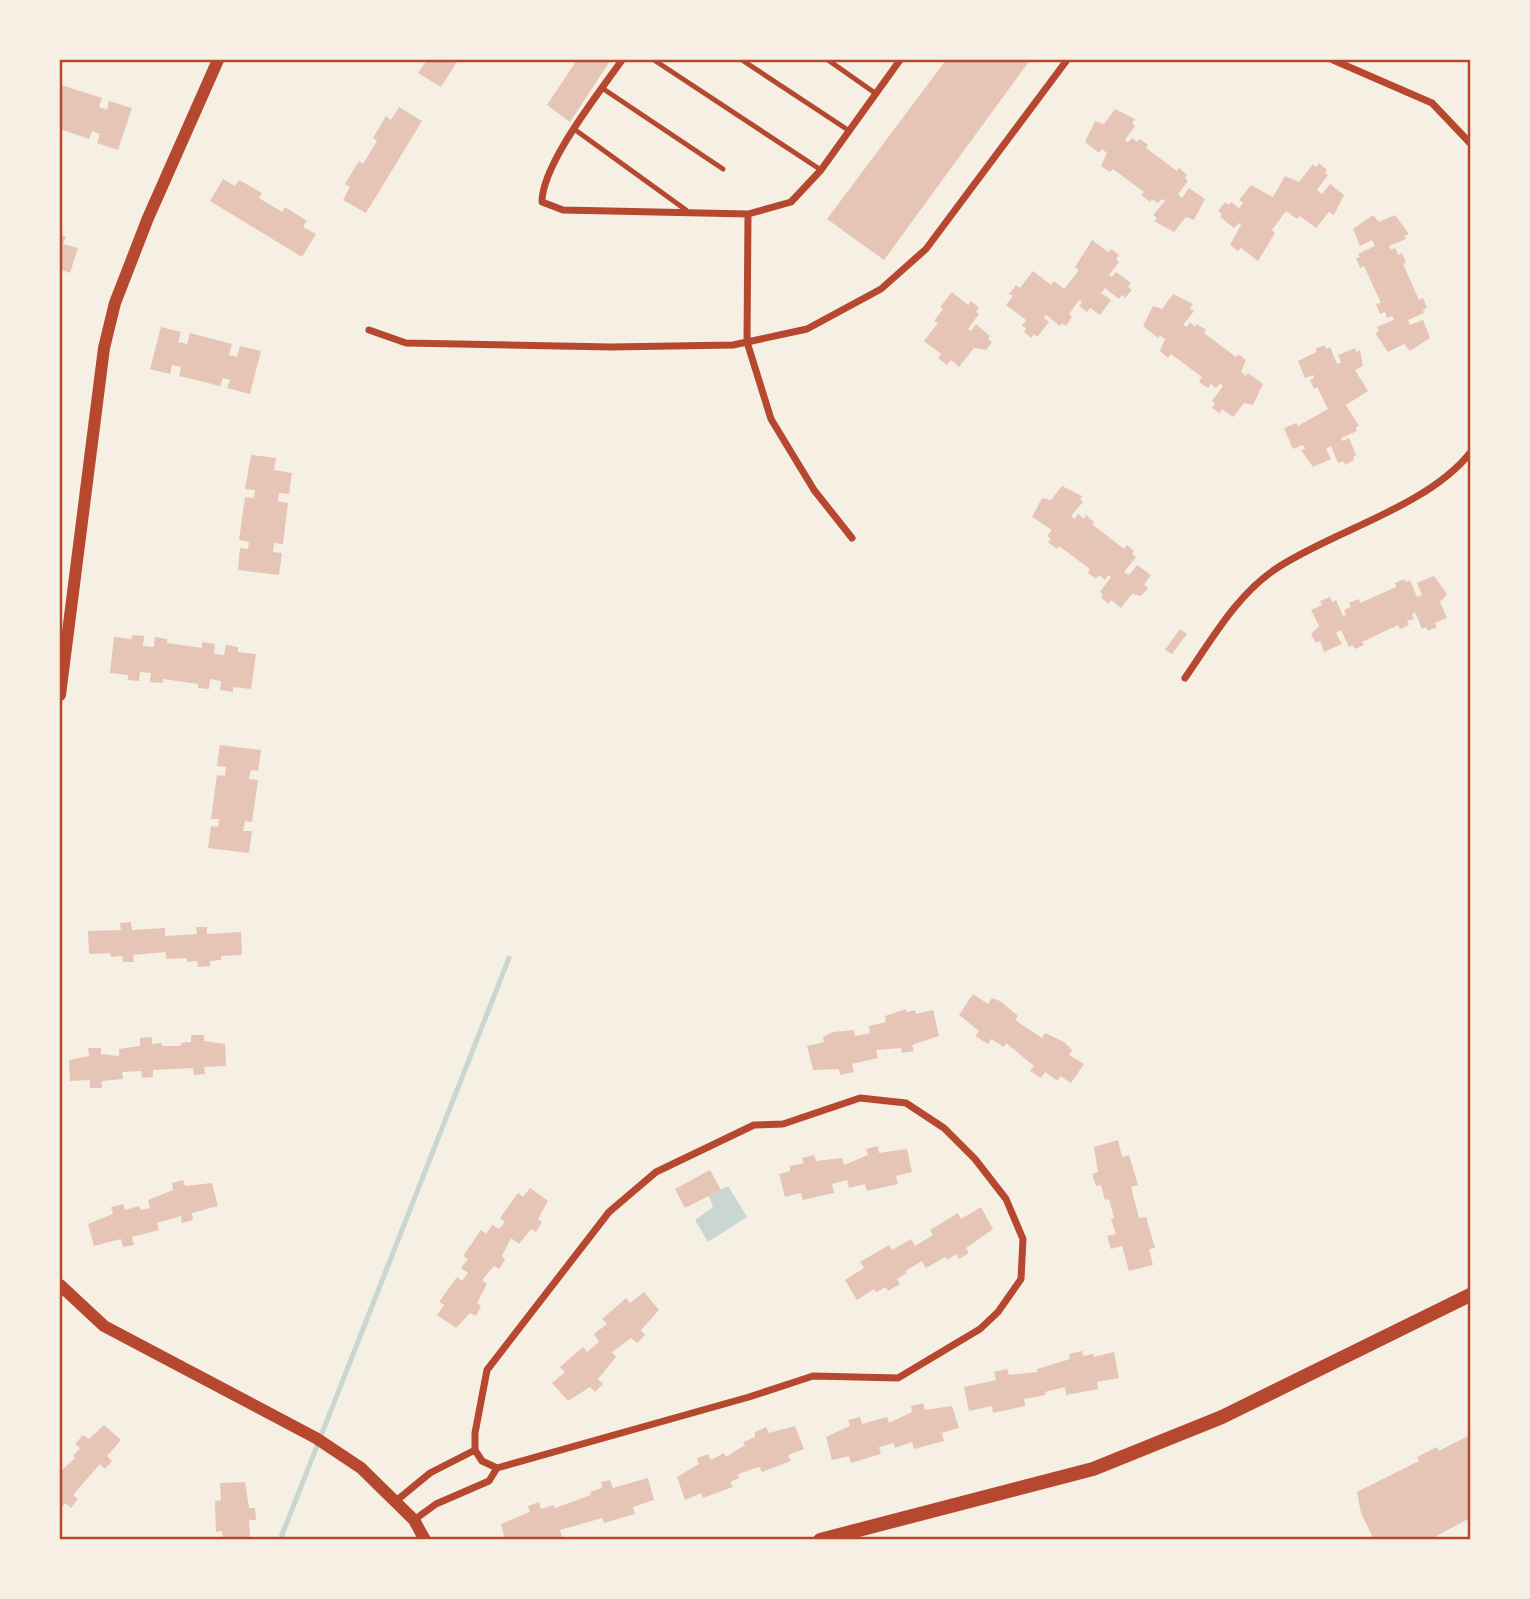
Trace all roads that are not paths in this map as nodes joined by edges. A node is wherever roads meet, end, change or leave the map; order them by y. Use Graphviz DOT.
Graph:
graph roads {
  1 [pos="218,60"];
  2 [pos="622,60"];
  3 [pos="653,60"];
  4 [pos="741,60"];
  5 [pos="828,60"];
  6 [pos="900,60"];
  7 [pos="1068,60"];
  8 [pos="1333,60"];
  9 [pos="602,88"];
  10 [pos="875,93"];
  11 [pos="574,129"];
  12 [pos="848,130"];
  13 [pos="1471,143"];
  14 [pos="723,169"];
  15 [pos="821,170"];
  16 [pos="686,210"];
  17 [pos="748,214"];
  18 [pos="369,330"];
  19 [pos="747,342"];
  20 [pos="1471,453"];
  21 [pos="852,538"];
  22 [pos="1185,678"];
  23 [pos="60,695"];
  24 [pos="60,1284"];
  25 [pos="1471,1295"];
  26 [pos="475,1450"];
  27 [pos="497,1468"];
  28 [pos="396,1501"];
  29 [pos="414,1520"];
  30 [pos="425,1539"];
  31 [pos="820,1539"];
  1 -- 23 [label="street"];
  2 -- 9 [label="street"];
  3 -- 15 [label="lane"];
  4 -- 12 [label="lane"];
  5 -- 10 [label="lane"];
  6 -- 10 [label="street"];
  7 -- 19 [label="street"];
  8 -- 13 [label="street"];
  9 -- 11 [label="street"];
  9 -- 14 [label="lane"];
  10 -- 12 [label="street"];
  11 -- 16 [label="lane"];
  11 -- 16 [label="street"];
  12 -- 15 [label="street"];
  15 -- 17 [label="street"];
  16 -- 17 [label="street"];
  17 -- 19 [label="street"];
  18 -- 19 [label="street"];
  19 -- 21 [label="street"];
  20 -- 22 [label="street"];
  24 -- 28 [label="street"];
  25 -- 31 [label="main road"];
  26 -- 27 [label="street"];
  26 -- 27 [label="street"];
  26 -- 28 [label="street"];
  27 -- 29 [label="street"];
  28 -- 29 [label="street"];
  29 -- 30 [label="street"];
}
